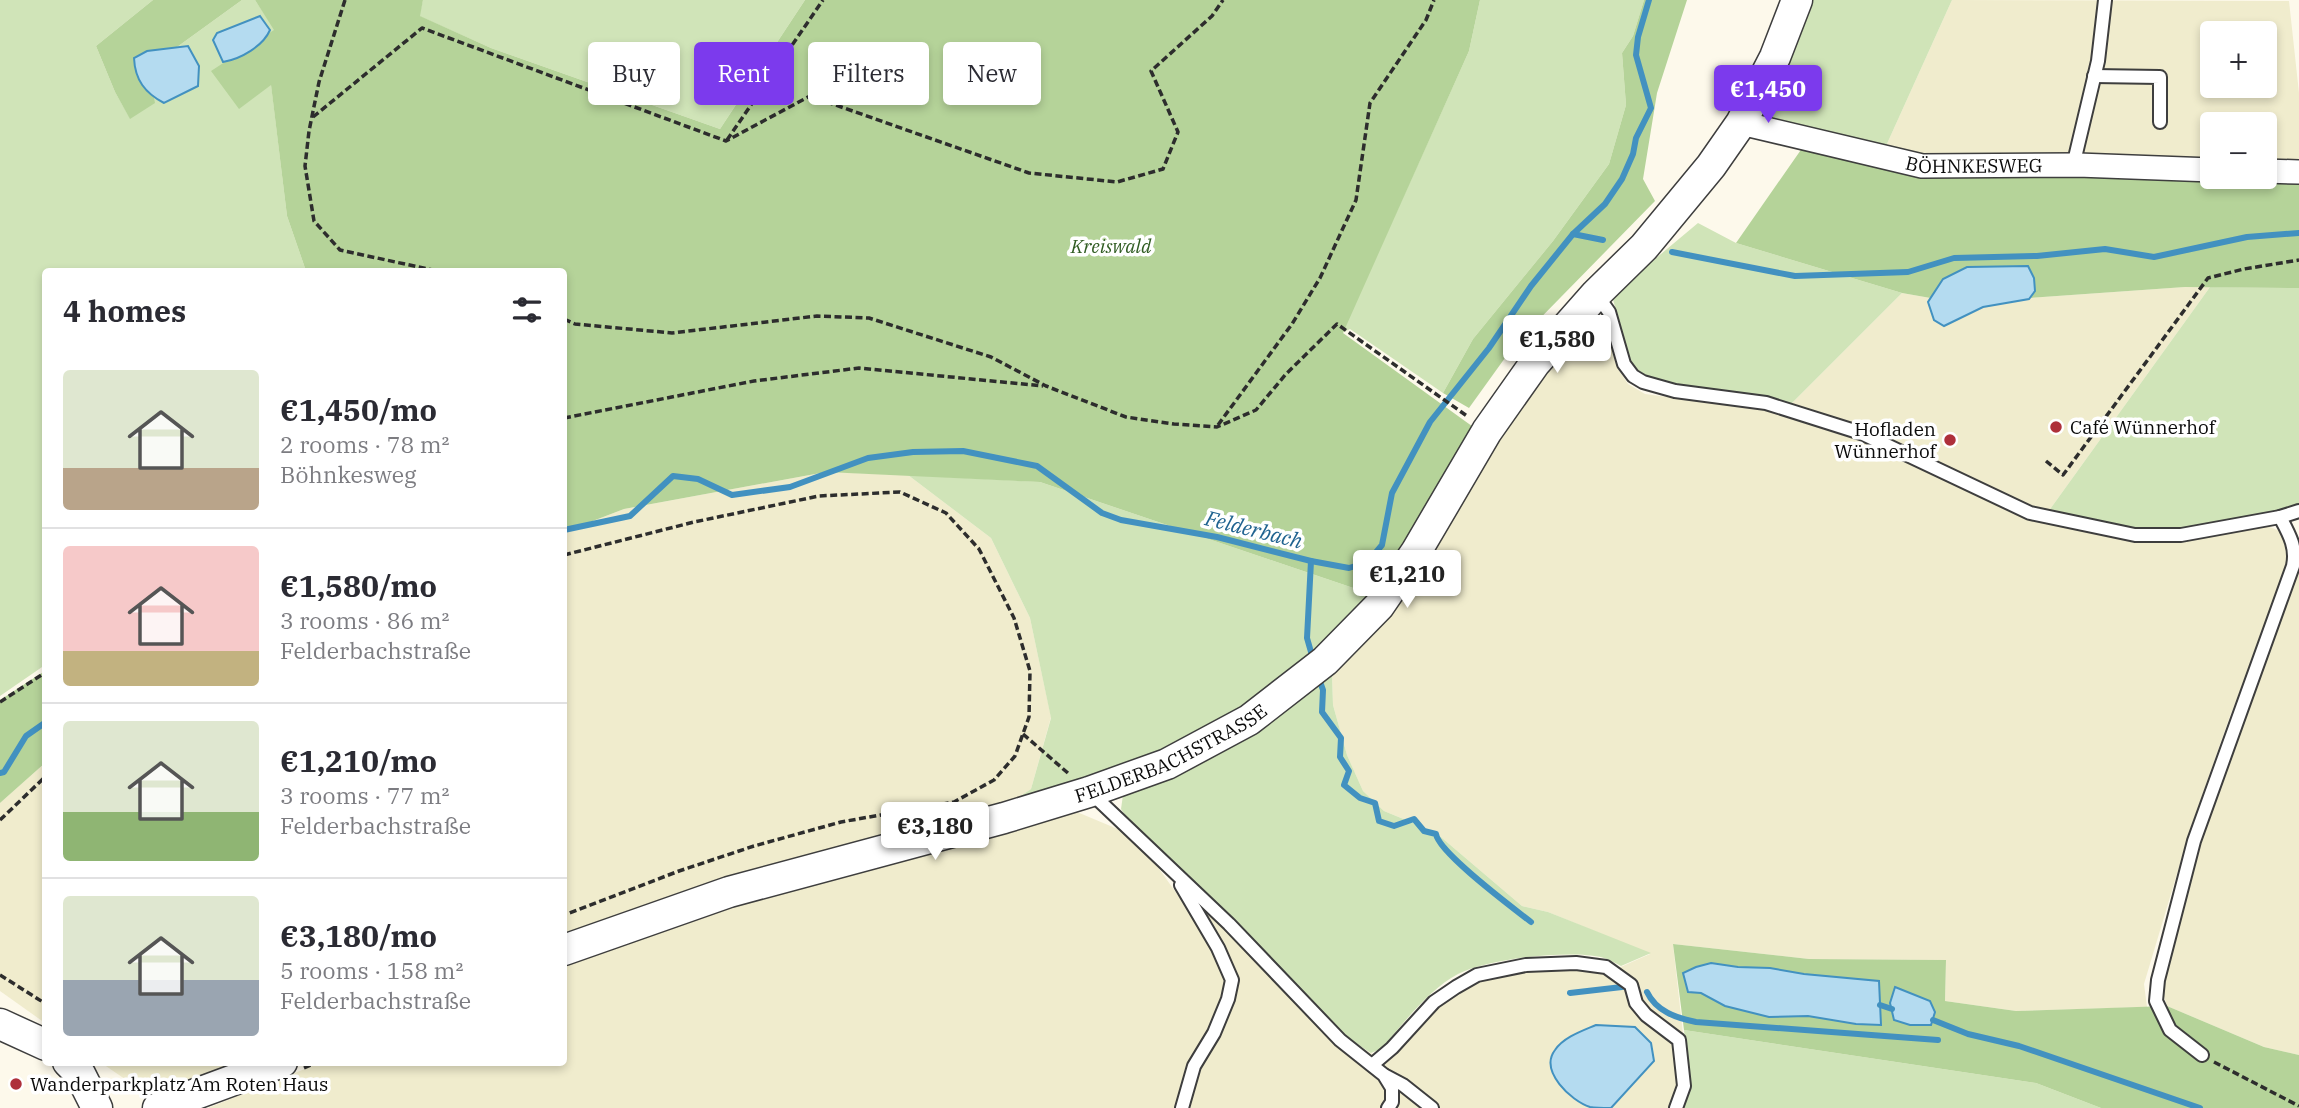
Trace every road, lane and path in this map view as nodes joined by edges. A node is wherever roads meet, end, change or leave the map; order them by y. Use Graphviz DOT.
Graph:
graph roads {
  1 [pos="345,0"];
  2 [pos="823,0"];
  3 [pos="1223,0"];
  4 [pos="1434,0"];
  5 [pos="1797,0"];
  6 [pos="2105,0"];
  7 [pos="2094,75"];
  8 [pos="313,117"];
  9 [pos="2160,122"];
  10 [pos="1741,123"];
  11 [pos="726,141"];
  12 [pos="2073,166"];
  13 [pos="2200,170"];
  14 [pos="2277,171"];
  15 [pos="2299,172"];
  16 [pos="2299,260"];
  17 [pos="423,268"];
  18 [pos="1596,294"];
  19 [pos="567,320"];
  20 [pos="1046,386"];
  21 [pos="1461,411"];
  22 [pos="567,417"];
  23 [pos="1217,427"];
  24 [pos="2046,461"];
  25 [pos="2299,512"];
  26 [pos="2280,517"];
  27 [pos="567,554"];
  28 [pos="42,675"];
  29 [pos="0,702"];
  30 [pos="1023,734"];
  31 [pos="42,780"];
  32 [pos="1089,792"];
  33 [pos="0,820"];
  34 [pos="1172,870"];
  35 [pos="567,914"];
  36 [pos="567,949"];
  37 [pos="0,975"];
  38 [pos="42,1001"];
  39 [pos="0,1024"];
  40 [pos="42,1043"];
  41 [pos="2202,1055"];
  42 [pos="1372,1065"];
  43 [pos="72,1066"];
  44 [pos="271,1066"];
  45 [pos="1384,1075"];
  46 [pos="2299,1106"];
  47 [pos="97,1108"];
  48 [pos="158,1108"];
  49 [pos="1182,1108"];
  50 [pos="1388,1108"];
  51 [pos="1432,1108"];
  52 [pos="1676,1108"];
  1 -- 8 [label="path"];
  2 -- 11 [label="path"];
  3 -- 11 [label="path"];
  4 -- 23 [label="path"];
  5 -- 10 [label="street, FELDERBACHSTRASSE"];
  6 -- 7 [label="lane"];
  7 -- 9 [label="lane"];
  7 -- 12 [label="lane"];
  8 -- 11 [label="path"];
  8 -- 17 [label="path"];
  10 -- 12 [label="street, BÖHNKESWEG"];
  10 -- 18 [label="street, FELDERBACHSTRASSE"];
  12 -- 13 [label="street, BÖHNKESWEG"];
  14 -- 15 [label="street"];
  16 -- 24 [label="path"];
  18 -- 26 [label="lane"];
  18 -- 32 [label="street, FELDERBACHSTRASSE"];
  19 -- 20 [label="path"];
  20 -- 22 [label="path"];
  20 -- 23 [label="path"];
  21 -- 23 [label="path"];
  25 -- 26 [label="lane"];
  26 -- 41 [label="lane"];
  27 -- 30 [label="path"];
  28 -- 29 [label="path"];
  30 -- 32 [label="path"];
  30 -- 35 [label="path"];
  31 -- 33 [label="path"];
  32 -- 34 [label="lane"];
  32 -- 36 [label="street, FELDERBACHSTRASSE"];
  34 -- 42 [label="lane"];
  34 -- 49 [label="lane"];
  37 -- 38 [label="path"];
  39 -- 40 [label="street"];
  41 -- 46 [label="path"];
  42 -- 45 [label="lane"];
  42 -- 52 [label="lane"];
  43 -- 47 [label="street"];
  44 -- 48 [label="street"];
  45 -- 50 [label="lane"];
  45 -- 51 [label="lane"];
}
